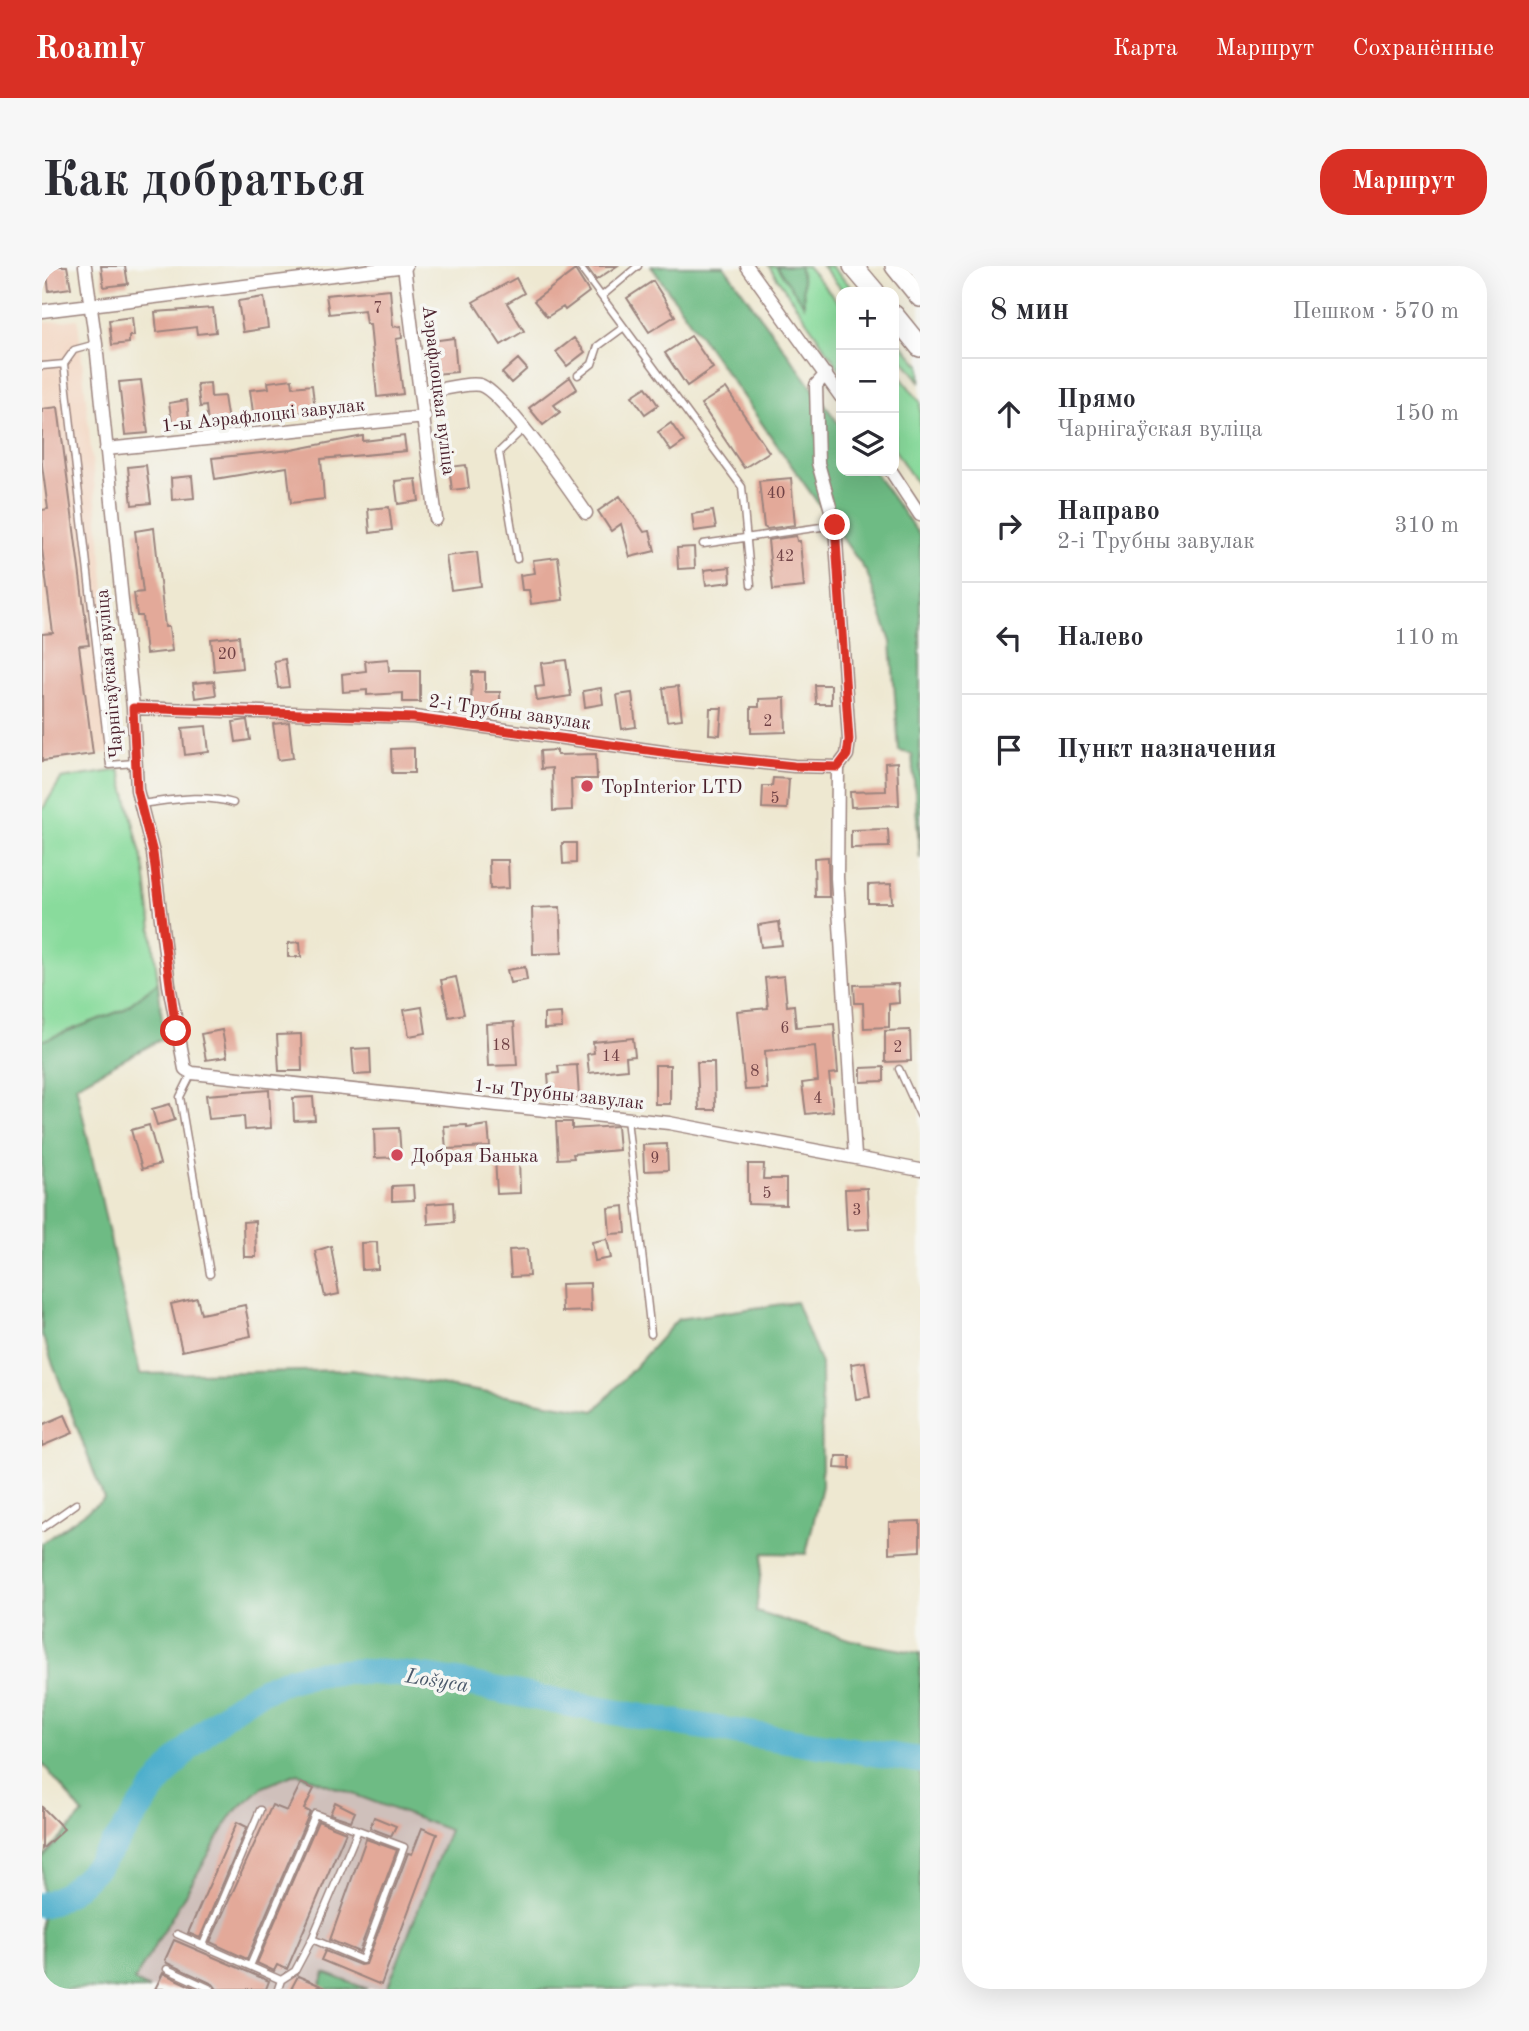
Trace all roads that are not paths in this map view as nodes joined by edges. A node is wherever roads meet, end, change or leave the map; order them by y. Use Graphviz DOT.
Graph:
graph roads {
  1 [pos="85,266"];
  2 [pos="405,266"];
  3 [pos="579,266"];
  4 [pos="638,266"];
  5 [pos="747,266"];
  6 [pos="853,266"];
  7 [pos="895,266"];
  8 [pos="871,287"];
  9 [pos="602,296"];
  10 [pos="920,297"];
  11 [pos="92,304"];
  12 [pos="42,311"];
  13 [pos="899,321"];
  14 [pos="624,327"];
  15 [pos="918,343"];
  16 [pos="96,344"];
  17 [pos="64,364"];
  18 [pos="42,366"];
  19 [pos="825,374"];
  20 [pos="578,375"];
  21 [pos="836,390"];
  22 [pos="422,393"];
  23 [pos="425,416"];
  24 [pos="523,429"];
  25 [pos="106,449"];
  26 [pos="74,452"];
  27 [pos="64,453"];
  28 [pos="894,476"];
  29 [pos="586,513"];
  30 [pos="920,515"];
  31 [pos="436,519"];
  32 [pos="835,525"];
  33 [pos="748,539"];
  34 [pos="703,544"];
  35 [pos="517,559"];
  36 [pos="751,585"];
  37 [pos="133,708"];
  38 [pos="134,763"];
  39 [pos="838,767"];
  40 [pos="233,803"];
  41 [pos="141,804"];
  42 [pos="899,1069"];
  43 [pos="192,1073"];
  44 [pos="920,1115"];
  45 [pos="627,1119"];
  46 [pos="855,1156"];
  47 [pos="920,1170"];
  48 [pos="210,1274"];
  49 [pos="651,1334"];
  50 [pos="76,1504"];
  51 [pos="42,1528"];
  52 [pos="260,1810"];
  53 [pos="358,1830"];
  54 [pos="177,1934"];
  55 [pos="312,1939"];
  56 [pos="203,1945"];
  57 [pos="250,1966"];
  58 [pos="167,1969"];
  59 [pos="281,1980"];
  60 [pos="211,1989"];
  61 [pos="278,1989"];
  1 -- 11 [label="street, Чарнігаўская вуліца"];
  2 -- 11 [label="street"];
  2 -- 22 [label="street, Аэрафлоцкая вуліца"];
  3 -- 9 [label="lane"];
  4 -- 9 [label="lane"];
  5 -- 19 [label="street"];
  6 -- 8 [label="main road"];
  7 -- 10 [label="main road"];
  9 -- 14 [label="lane"];
  11 -- 12 [label="street"];
  11 -- 16 [label="street, Чарнігаўская вуліца"];
  13 -- 15 [label="main road"];
  14 -- 20 [label="lane"];
  14 -- 33 [label="lane"];
  16 -- 17 [label="lane"];
  16 -- 25 [label="street, Чарнігаўская вуліца"];
  17 -- 18 [label="lane"];
  17 -- 26 [label="lane"];
  19 -- 21 [label="street"];
  19 -- 32 [label="street"];
  22 -- 23 [label="street, Аэрафлоцкая вуліца"];
  22 -- 24 [label="street"];
  23 -- 25 [label="street, 1-ы Аэрафлоцкі завулак"];
  23 -- 31 [label="street, Аэрафлоцкая вуліца"];
  24 -- 29 [label="street"];
  24 -- 35 [label="lane"];
  25 -- 37 [label="street, Чарнігаўская вуліца"];
  26 -- 27 [label="lane"];
  26 -- 38 [label="lane"];
  28 -- 30 [label="street"];
  32 -- 33 [label="lane"];
  32 -- 39 [label="street"];
  33 -- 34 [label="lane"];
  33 -- 36 [label="lane"];
  37 -- 38 [label="street, Чарнігаўская вуліца"];
  37 -- 39 [label="street, 2-і Трубны завулак"];
  38 -- 41 [label="street, Чарнігаўская вуліца"];
  39 -- 46 [label="street"];
  40 -- 41 [label="lane"];
  41 -- 43 [label="street, Чарнігаўская вуліца"];
  42 -- 44 [label="lane"];
  43 -- 45 [label="street, 1-ы Трубны завулак"];
  43 -- 48 [label="lane"];
  45 -- 46 [label="street, 1-ы Трубны завулак"];
  45 -- 49 [label="lane"];
  46 -- 47 [label="street, 1-ы Трубны завулак"];
  50 -- 51 [label="lane"];
  52 -- 56 [label="lane"];
  53 -- 55 [label="lane"];
  53 -- 55 [label="lane"];
  53 -- 57 [label="lane"];
  54 -- 56 [label="lane"];
  55 -- 59 [label="lane"];
  56 -- 57 [label="lane"];
  57 -- 59 [label="lane"];
  58 -- 60 [label="lane"];
  59 -- 61 [label="lane"];
}
